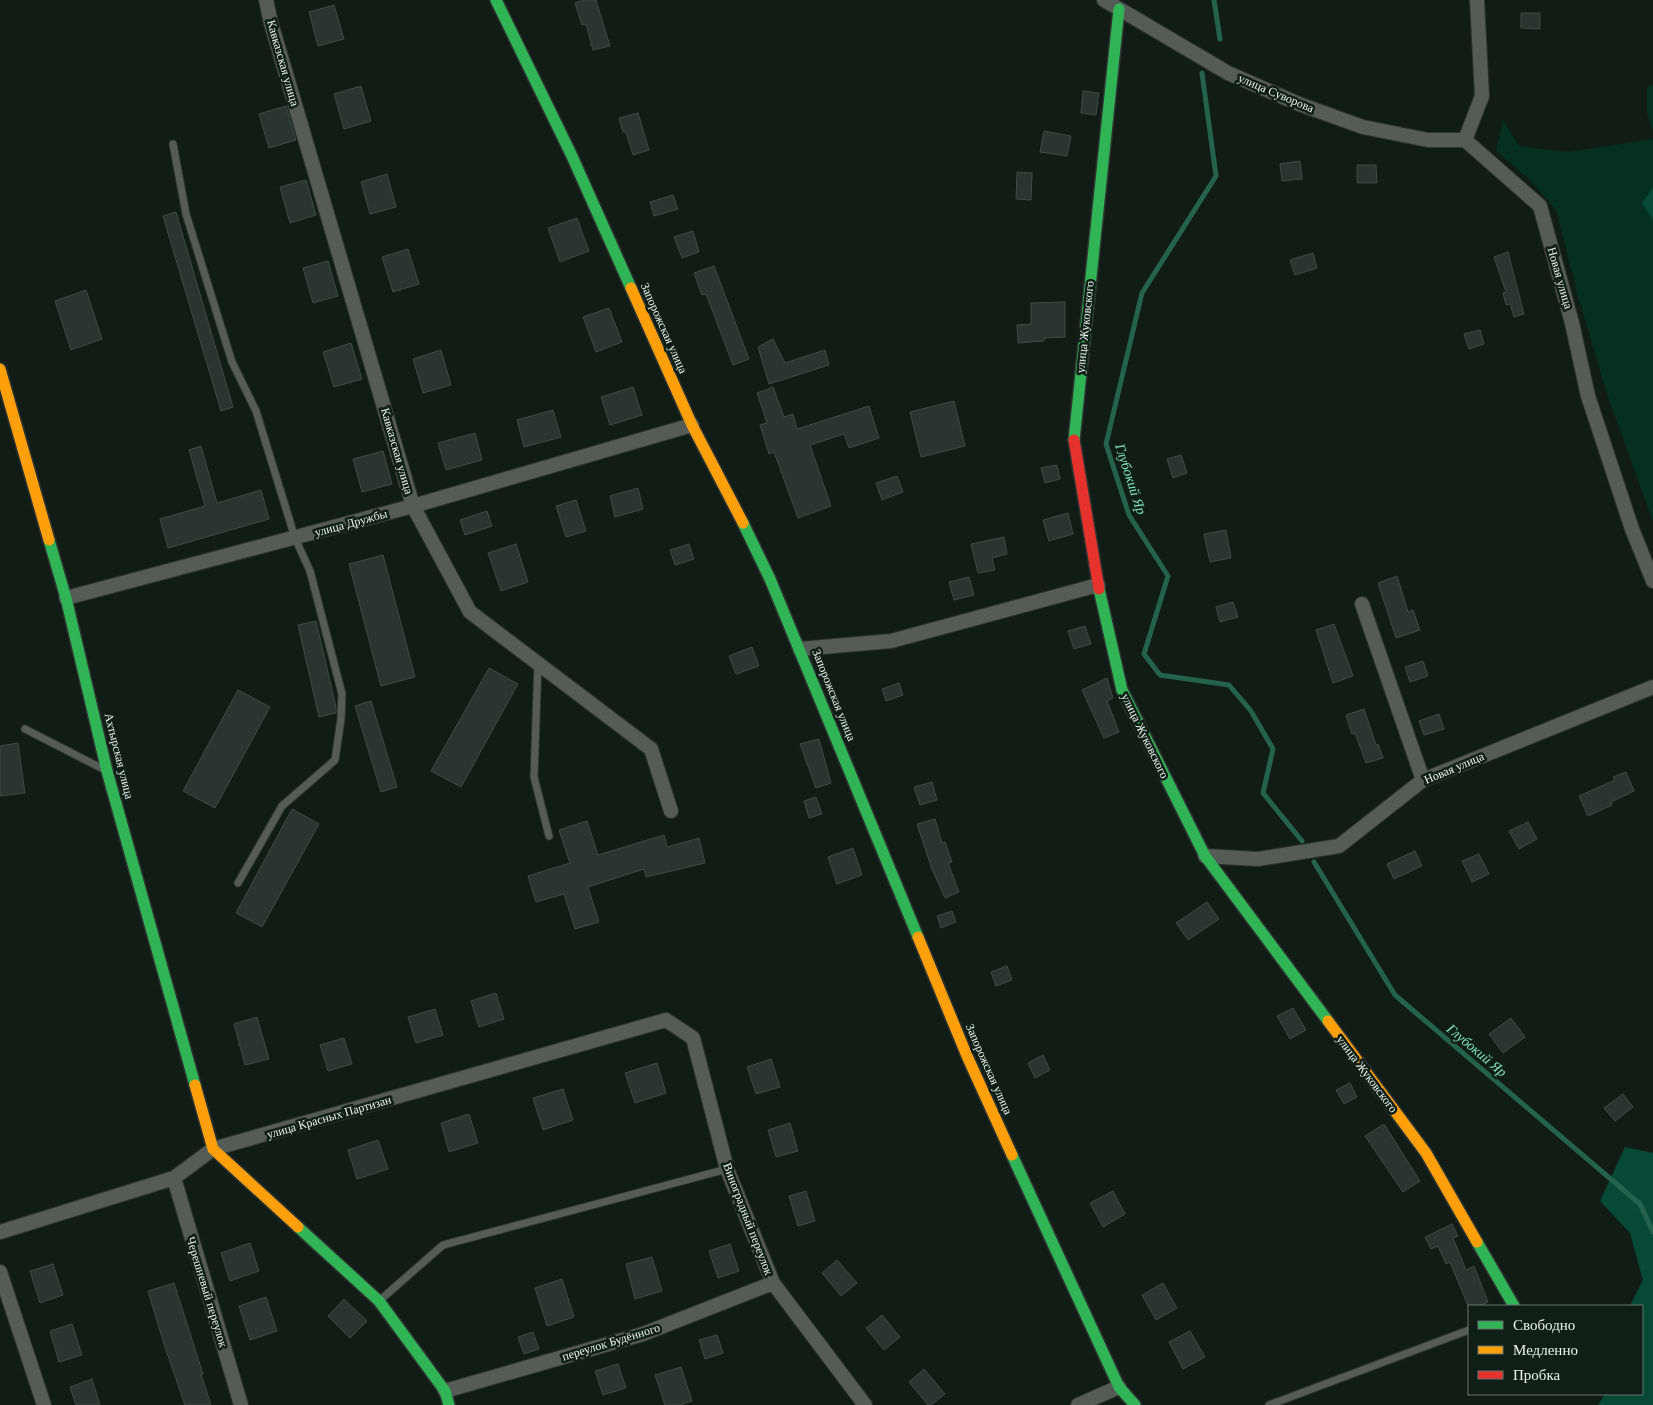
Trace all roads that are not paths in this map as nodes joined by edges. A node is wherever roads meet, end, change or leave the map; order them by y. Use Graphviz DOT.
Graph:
graph roads {
  1 [pos="266,0"];
  2 [pos="496,0"];
  3 [pos="1104,0"];
  4 [pos="1477,0"];
  5 [pos="1120,9"];
  6 [pos="1465,140"];
  7 [pos="173,144"];
  8 [pos="0,369"];
  9 [pos="692,426"];
  10 [pos="413,506"];
  11 [pos="295,538"];
  12 [pos="1653,582"];
  13 [pos="1098,585"];
  14 [pos="66,598"];
  15 [pos="1362,604"];
  16 [pos="800,648"];
  17 [pos="538,663"];
  18 [pos="1653,687"];
  19 [pos="25,729"];
  20 [pos="107,771"];
  21 [pos="1423,780"];
  22 [pos="671,812"];
  23 [pos="549,836"];
  24 [pos="1205,856"];
  25 [pos="238,883"];
  26 [pos="666,1020"];
  27 [pos="213,1149"];
  28 [pos="727,1169"];
  29 [pos="174,1178"];
  30 [pos="0,1232"];
  31 [pos="0,1272"];
  32 [pos="773,1283"];
  33 [pos="379,1301"];
  34 [pos="1513,1305"];
  35 [pos="1468,1330"];
  36 [pos="1120,1387"];
  37 [pos="445,1391"];
  38 [pos="44,1405"];
  39 [pos="241,1405"];
  40 [pos="449,1405"];
  41 [pos="865,1405"];
  42 [pos="1078,1405"];
  43 [pos="1135,1405"];
  44 [pos="1269,1405"];
  1 -- 10 [label="street, Кавказская улица"];
  2 -- 9 [label="street, Запорожская улица"];
  3 -- 5 [label="street, улица Суворова"];
  4 -- 6 [label="street"];
  5 -- 6 [label="street, улица Суворова"];
  5 -- 13 [label="street, улица Жуковского"];
  6 -- 12 [label="street, Новая улица"];
  7 -- 11 [label="lane"];
  8 -- 14 [label="street, Ахтырская улица"];
  9 -- 10 [label="street, улица Дружбы"];
  9 -- 16 [label="street, Запорожская улица"];
  10 -- 11 [label="street, улица Дружбы"];
  10 -- 17 [label="street, Кавказская улица"];
  11 -- 14 [label="street, улица Дружбы"];
  11 -- 25 [label="lane"];
  13 -- 16 [label="street"];
  13 -- 24 [label="street, улица Жуковского"];
  14 -- 20 [label="street, Ахтырская улица"];
  15 -- 21 [label="street"];
  16 -- 36 [label="street, Запорожская улица"];
  17 -- 22 [label="street, Кавказская улица"];
  17 -- 23 [label="lane"];
  18 -- 21 [label="street, Новая улица"];
  19 -- 20 [label="lane"];
  20 -- 27 [label="street, Ахтырская улица"];
  21 -- 24 [label="street, Новая улица"];
  24 -- 34 [label="street, улица Жуковского"];
  26 -- 27 [label="street, улица Красных Партизан"];
  26 -- 28 [label="street, Виноградный переулок"];
  27 -- 29 [label="street, улица Красных Партизан"];
  27 -- 33 [label="street"];
  28 -- 32 [label="street, Виноградный переулок"];
  28 -- 33 [label="lane"];
  29 -- 30 [label="street, улица Красных Партизан"];
  29 -- 39 [label="street, Черешневый переулок"];
  31 -- 38 [label="street"];
  32 -- 37 [label="street, переулок Будённого"];
  32 -- 41 [label="street, Виноградный переулок"];
  33 -- 37 [label="street"];
  35 -- 44 [label="lane"];
  36 -- 42 [label="street"];
  36 -- 43 [label="street, Запорожская улица"];
  37 -- 40 [label="street"];
}
